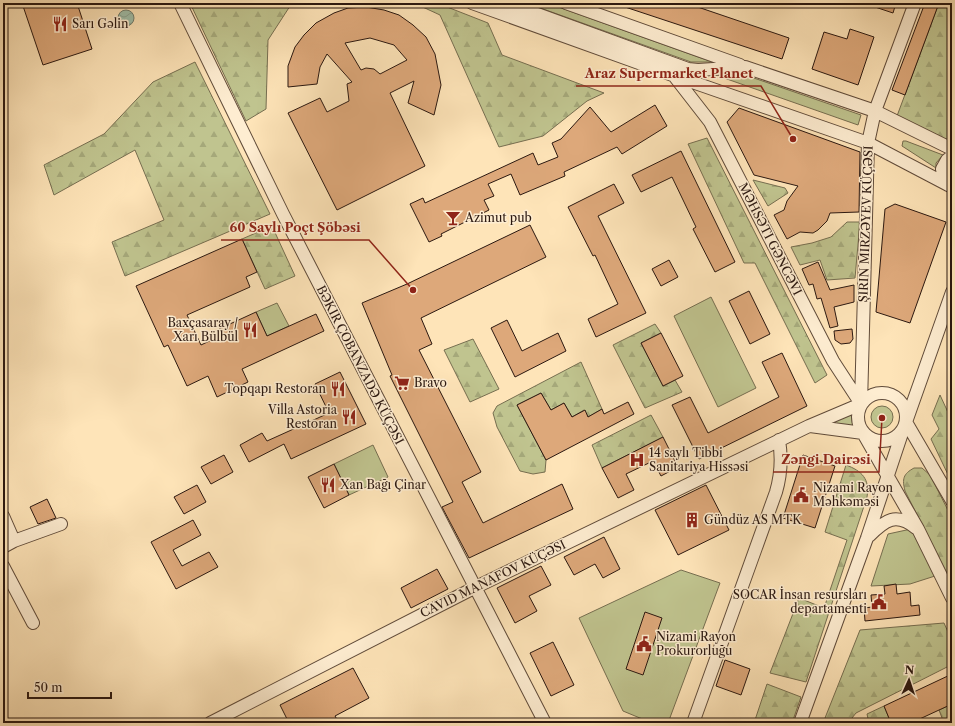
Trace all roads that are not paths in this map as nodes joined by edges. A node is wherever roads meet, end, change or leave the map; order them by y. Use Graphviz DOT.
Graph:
graph roads {
  1 [pos="180,3"];
  2 [pos="472,3"];
  3 [pos="566,3"];
  4 [pos="915,3"];
  5 [pos="515,4"];
  6 [pos="745,67"];
  7 [pos="675,76"];
  8 [pos="876,111"];
  9 [pos="868,143"];
  10 [pos="952,149"];
  11 [pos="952,156"];
  12 [pos="950,186"];
  13 [pos="952,292"];
  14 [pos="860,404"];
  15 [pos="809,426"];
  16 [pos="904,426"];
  17 [pos="863,433"];
  18 [pos="779,440"];
  19 [pos="887,475"];
  20 [pos="952,501"];
  21 [pos="3,516"];
  22 [pos="61,524"];
  23 [pos="918,529"];
  24 [pos="867,538"];
  25 [pos="14,541"];
  26 [pos="3,547"];
  27 [pos="3,566"];
  28 [pos="476,587"];
  29 [pos="952,598"];
  30 [pos="33,623"];
  31 [pos="210,723"];
  32 [pos="545,723"];
  33 [pos="693,723"];
  34 [pos="800,723"];
  1 -- 28 [label="street, BƏKIR ÇOBANZADƏ KÜÇƏSI"];
  2 -- 7 [label="street"];
  3 -- 6 [label="street"];
  4 -- 8 [label="street, ŞIRIN MIRZƏYEV KÜÇƏSI"];
  5 -- 6 [label="street"];
  6 -- 8 [label="street"];
  7 -- 9 [label="street"];
  7 -- 14 [label="street, MƏHSƏTI GƏNCƏVI"];
  8 -- 9 [label="street, ŞIRIN MIRZƏYEV KÜÇƏSI"];
  8 -- 10 [label="street"];
  9 -- 12 [label="street"];
  9 -- 14 [label="street, ŞIRIN MIRZƏYEV KÜÇƏSI"];
  11 -- 12 [label="street"];
  13 -- 16 [label="street"];
  14 -- 15 [label="street, CAVID MANAFOV KÜÇƏSI"];
  14 -- 16 [label="street"];
  14 -- 17 [label="street"];
  15 -- 17 [label="street"];
  15 -- 18 [label="street, CAVID MANAFOV KÜÇƏSI"];
  16 -- 17 [label="street"];
  16 -- 19 [label="street"];
  16 -- 20 [label="street"];
  17 -- 19 [label="street"];
  18 -- 28 [label="street, CAVID MANAFOV KÜÇƏSI"];
  18 -- 33 [label="street"];
  19 -- 23 [label="street"];
  19 -- 24 [label="street"];
  21 -- 25 [label="street"];
  22 -- 25 [label="street"];
  23 -- 24 [label="street"];
  23 -- 29 [label="street"];
  24 -- 34 [label="street"];
  25 -- 26 [label="street"];
  27 -- 30 [label="street"];
  28 -- 31 [label="street, CAVID MANAFOV KÜÇƏSI"];
  28 -- 32 [label="street, BƏKIR ÇOBANZADƏ KÜÇƏSI"];
}
